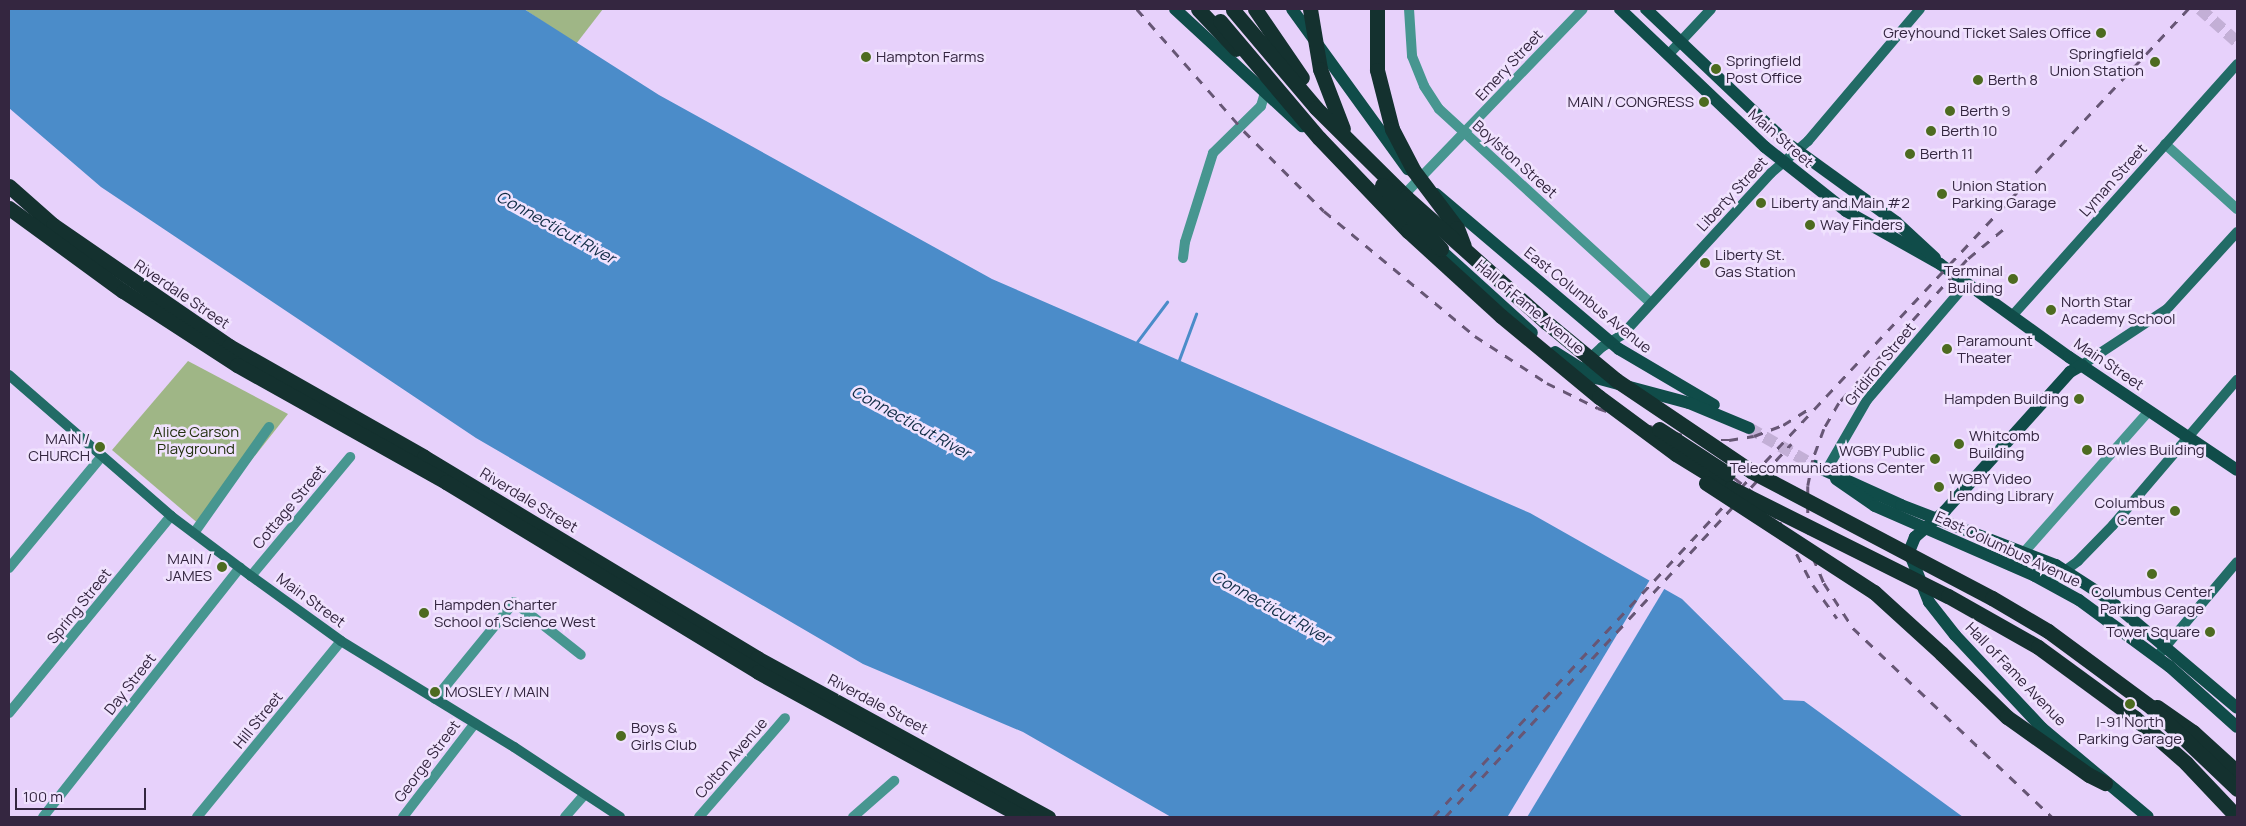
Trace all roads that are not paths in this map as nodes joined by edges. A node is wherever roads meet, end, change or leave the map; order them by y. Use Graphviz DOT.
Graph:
graph roads {
  1 [pos="1175,9"];
  2 [pos="1198,9"];
  3 [pos="1210,9"];
  4 [pos="1232,9"];
  5 [pos="1255,9"];
  6 [pos="1292,9"];
  7 [pos="1310,9"];
  8 [pos="1377,9"];
  9 [pos="1409,9"];
  10 [pos="1583,9"];
  11 [pos="1620,9"];
  12 [pos="1646,9"];
  13 [pos="1711,9"];
  14 [pos="1920,9"];
  15 [pos="1217,23"];
  16 [pos="1680,42"];
  17 [pos="1668,55"];
  18 [pos="2237,64"];
  19 [pos="1271,92"];
  20 [pos="1464,134"];
  21 [pos="2165,144"];
  22 [pos="1796,151"];
  23 [pos="1782,163"];
  24 [pos="1384,175"];
  25 [pos="1418,179"];
  26 [pos="9,181"];
  27 [pos="9,186"];
  28 [pos="1393,206"];
  29 [pos="1450,206"];
  30 [pos="9,208"];
  31 [pos="2237,209"];
  32 [pos="53,225"];
  33 [pos="2237,232"];
  34 [pos="1427,238"];
  35 [pos="1465,250"];
  36 [pos="1183,258"];
  37 [pos="1940,264"];
  38 [pos="1967,283"];
  39 [pos="1651,303"];
  40 [pos="2012,316"];
  41 [pos="1611,342"];
  42 [pos="2082,365"];
  43 [pos="1576,368"];
  44 [pos="9,375"];
  45 [pos="2237,380"];
  46 [pos="2149,411"];
  47 [pos="269,428"];
  48 [pos="1749,428"];
  49 [pos="1650,436"];
  50 [pos="2188,437"];
  51 [pos="101,457"];
  52 [pos="350,457"];
  53 [pos="1821,469"];
  54 [pos="2237,470"];
  55 [pos="171,516"];
  56 [pos="1938,518"];
  57 [pos="1925,528"];
  58 [pos="194,533"];
  59 [pos="1856,550"];
  60 [pos="2025,551"];
  61 [pos="2237,562"];
  62 [pos="9,568"];
  63 [pos="240,568"];
  64 [pos="2064,571"];
  65 [pos="251,576"];
  66 [pos="2048,583"];
  67 [pos="341,641"];
  68 [pos="2165,646"];
  69 [pos="581,655"];
  70 [pos="2157,657"];
  71 [pos="2127,688"];
  72 [pos="435,699"];
  73 [pos="2237,708"];
  74 [pos="9,713"];
  75 [pos="785,718"];
  76 [pos="475,723"];
  77 [pos="2237,727"];
  78 [pos="2237,772"];
  79 [pos="894,781"];
  80 [pos="2105,783"];
  81 [pos="2237,788"];
  82 [pos="584,794"];
  83 [pos="2237,816"];
  84 [pos="43,817"];
  85 [pos="197,817"];
  86 [pos="403,817"];
  87 [pos="565,817"];
  88 [pos="620,817"];
  89 [pos="699,817"];
  90 [pos="853,817"];
  91 [pos="1023,817"];
  92 [pos="1048,817"];
  93 [pos="2148,817"];
  1 -- 19 [label="main road, Hall of Fame Avenue"];
  2 -- 15 [label="highway"];
  3 -- 15 [label="highway"];
  4 -- 24 [label="highway, bridge"];
  5 -- 24 [label="highway, bridge"];
  6 -- 25 [label="main road, East Columbus Avenue"];
  7 -- 59 [label="highway, bridge"];
  8 -- 35 [label="highway, bridge"];
  9 -- 20 [label="street, Boylston Street"];
  10 -- 20 [label="street, Emery Street"];
  11 -- 17 [label="main road, Main Street"];
  12 -- 16 [label="main road, Main Street"];
  13 -- 16 [label="main road"];
  14 -- 22 [label="main road, Liberty Street"];
  15 -- 19 [label="highway, bridge"];
  16 -- 17 [label="main road"];
  16 -- 22 [label="main road, Main Street"];
  17 -- 23 [label="main road, Main Street"];
  18 -- 21 [label="main road, Lyman Street"];
  19 -- 28 [label="main road, Hall of Fame Avenue"];
  19 -- 36 [label="street"];
  19 -- 49 [label="highway, bridge"];
  20 -- 25 [label="street, Emery Street"];
  20 -- 39 [label="street, Boylston Street"];
  21 -- 31 [label="street"];
  21 -- 40 [label="main road, Lyman Street"];
  22 -- 23 [label="main road, Liberty Street"];
  22 -- 37 [label="main road, Main Street"];
  23 -- 37 [label="main road, Main Street"];
  23 -- 39 [label="main road, Liberty Street"];
  24 -- 35 [label="highway, bridge"];
  25 -- 28 [label="street, Emery Street"];
  25 -- 29 [label="main road, East Columbus Avenue"];
  26 -- 32 [label="highway"];
  27 -- 32 [label="highway, Riverdale Street"];
  28 -- 34 [label="main road, Hall of Fame Avenue"];
  29 -- 34 [label="main road"];
  29 -- 41 [label="main road, East Columbus Avenue"];
  30 -- 91 [label="highway, Riverdale Street"];
  32 -- 92 [label="highway, Riverdale Street"];
  33 -- 42 [label="main road"];
  34 -- 43 [label="main road, Hall of Fame Avenue"];
  35 -- 71 [label="highway, bridge"];
  37 -- 38 [label="main road, Main Street"];
  38 -- 40 [label="main road, Main Street"];
  38 -- 53 [label="main road, Gridiron Street"];
  39 -- 41 [label="main road, Liberty Street"];
  40 -- 42 [label="main road, Main Street"];
  41 -- 43 [label="main road, Liberty Street"];
  41 -- 48 [label="main road, East Columbus Avenue"];
  42 -- 46 [label="main road, Main Street"];
  42 -- 56 [label="main road"];
  43 -- 48 [label="main road, Hall of Fame Avenue"];
  44 -- 51 [label="main road, Main Street"];
  45 -- 50 [label="main road"];
  46 -- 50 [label="main road, Main Street"];
  46 -- 60 [label="street"];
  47 -- 58 [label="street"];
  49 -- 59 [label="highway, bridge"];
  49 -- 80 [label="highway, bridge"];
  50 -- 54 [label="main road, Main Street"];
  50 -- 64 [label="main road"];
  51 -- 55 [label="main road, Main Street"];
  51 -- 62 [label="street"];
  52 -- 65 [label="street, Cottage Street"];
  53 -- 56 [label="main road, East Columbus Avenue"];
  53 -- 57 [label="main road, East Columbus Avenue"];
  55 -- 58 [label="main road, Main Street"];
  55 -- 74 [label="street, Spring Street"];
  56 -- 57 [label="main road"];
  56 -- 60 [label="main road, East Columbus Avenue"];
  57 -- 66 [label="main road, East Columbus Avenue"];
  57 -- 80 [label="main road, Hall of Fame Avenue"];
  58 -- 63 [label="main road, Main Street"];
  59 -- 83 [label="highway, bridge"];
  60 -- 64 [label="main road, East Columbus Avenue"];
  61 -- 68 [label="main road"];
  63 -- 65 [label="main road, Main Street"];
  63 -- 84 [label="street, Day Street"];
  64 -- 66 [label="main road"];
  64 -- 68 [label="main road, East Columbus Avenue"];
  65 -- 67 [label="main road, Main Street"];
  66 -- 70 [label="main road, East Columbus Avenue"];
  67 -- 72 [label="main road, Main Street"];
  67 -- 85 [label="street, Hill Street"];
  68 -- 70 [label="main road"];
  68 -- 73 [label="main road, East Columbus Avenue"];
  69 -- 72 [label="street"];
  70 -- 77 [label="main road, East Columbus Avenue"];
  71 -- 78 [label="highway, bridge"];
  71 -- 81 [label="highway, bridge"];
  72 -- 76 [label="main road, Main Street"];
  75 -- 89 [label="street, Colton Avenue"];
  76 -- 82 [label="main road, Main Street"];
  76 -- 86 [label="street, George Street"];
  79 -- 90 [label="street"];
  80 -- 93 [label="main road, Hall of Fame Avenue"];
  82 -- 87 [label="street"];
  82 -- 88 [label="main road, Main Street"];
}
